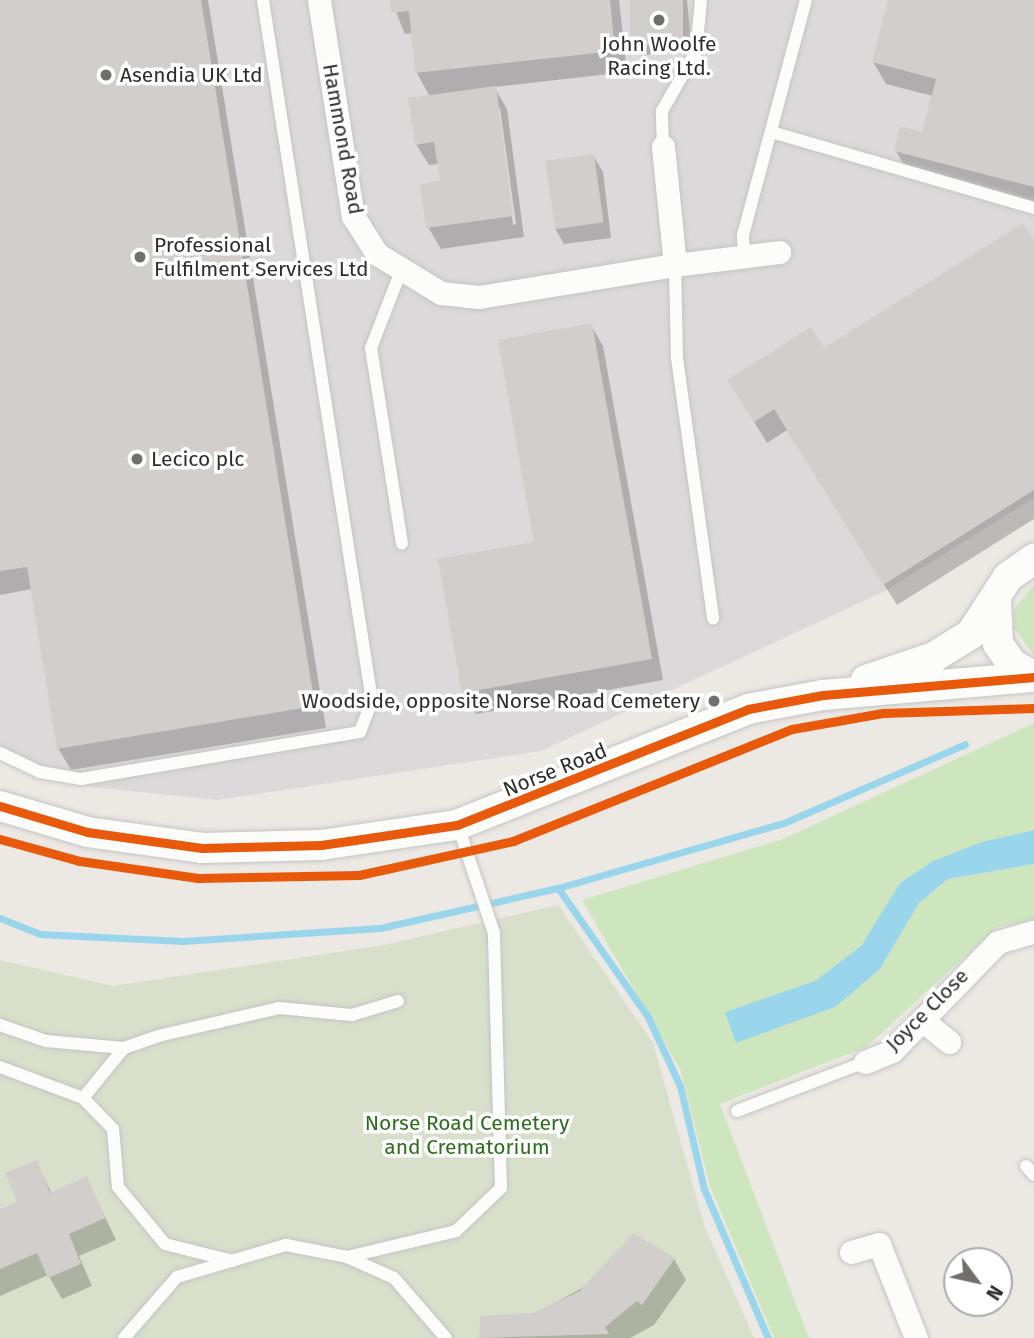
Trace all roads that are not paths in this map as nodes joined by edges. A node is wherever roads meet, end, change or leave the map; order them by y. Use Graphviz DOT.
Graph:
graph roads {
  1 [pos="262,0"];
  2 [pos="319,0"];
  3 [pos="701,0"];
  4 [pos="806,0"];
  5 [pos="771,132"];
  6 [pos="663,147"];
  7 [pos="1034,208"];
  8 [pos="779,252"];
  9 [pos="744,256"];
  10 [pos="676,265"];
  11 [pos="401,271"];
  12 [pos="402,544"];
  13 [pos="1033,561"];
  14 [pos="996,599"];
  15 [pos="713,619"];
  16 [pos="1034,676"];
  17 [pos="823,695"];
  18 [pos="0,753"];
  19 [pos="0,806"];
  20 [pos="457,825"];
  21 [pos="1034,932"];
  22 [pos="398,1001"];
  23 [pos="922,1020"];
  24 [pos="0,1026"];
  25 [pos="949,1042"];
  26 [pos="124,1048"];
  27 [pos="865,1062"];
  28 [pos="0,1067"];
  29 [pos="83,1098"];
  30 [pos="737,1111"];
  31 [pos="851,1252"];
  32 [pos="347,1256"];
  33 [pos="232,1261"];
  34 [pos="124,1338"];
  35 [pos="446,1338"];
  36 [pos="916,1338"];
  1 -- 18 [label="lane"];
  2 -- 11 [label="street, Hammond Road"];
  3 -- 6 [label="lane"];
  4 -- 5 [label="lane"];
  5 -- 7 [label="lane"];
  5 -- 9 [label="lane"];
  6 -- 10 [label="street"];
  8 -- 9 [label="street, Hammond Road"];
  9 -- 10 [label="street, Hammond Road"];
  10 -- 11 [label="street, Hammond Road"];
  10 -- 15 [label="lane"];
  11 -- 12 [label="lane"];
  13 -- 14 [label="street, Norse Road"];
  14 -- 16 [label="street, Norse Road"];
  14 -- 17 [label="street, Norse Road"];
  16 -- 17 [label="street, Norse Road"];
  17 -- 20 [label="street, Norse Road"];
  19 -- 20 [label="street, Norse Road"];
  20 -- 32 [label="lane"];
  21 -- 23 [label="street, Joyce Close"];
  22 -- 26 [label="lane"];
  23 -- 25 [label="street"];
  23 -- 27 [label="street, Joyce Close"];
  24 -- 26 [label="lane"];
  26 -- 29 [label="lane"];
  27 -- 30 [label="lane, Joyce Close"];
  28 -- 29 [label="lane"];
  29 -- 33 [label="lane"];
  31 -- 36 [label="street"];
  32 -- 33 [label="lane"];
  32 -- 35 [label="lane"];
  33 -- 34 [label="lane"];
}
